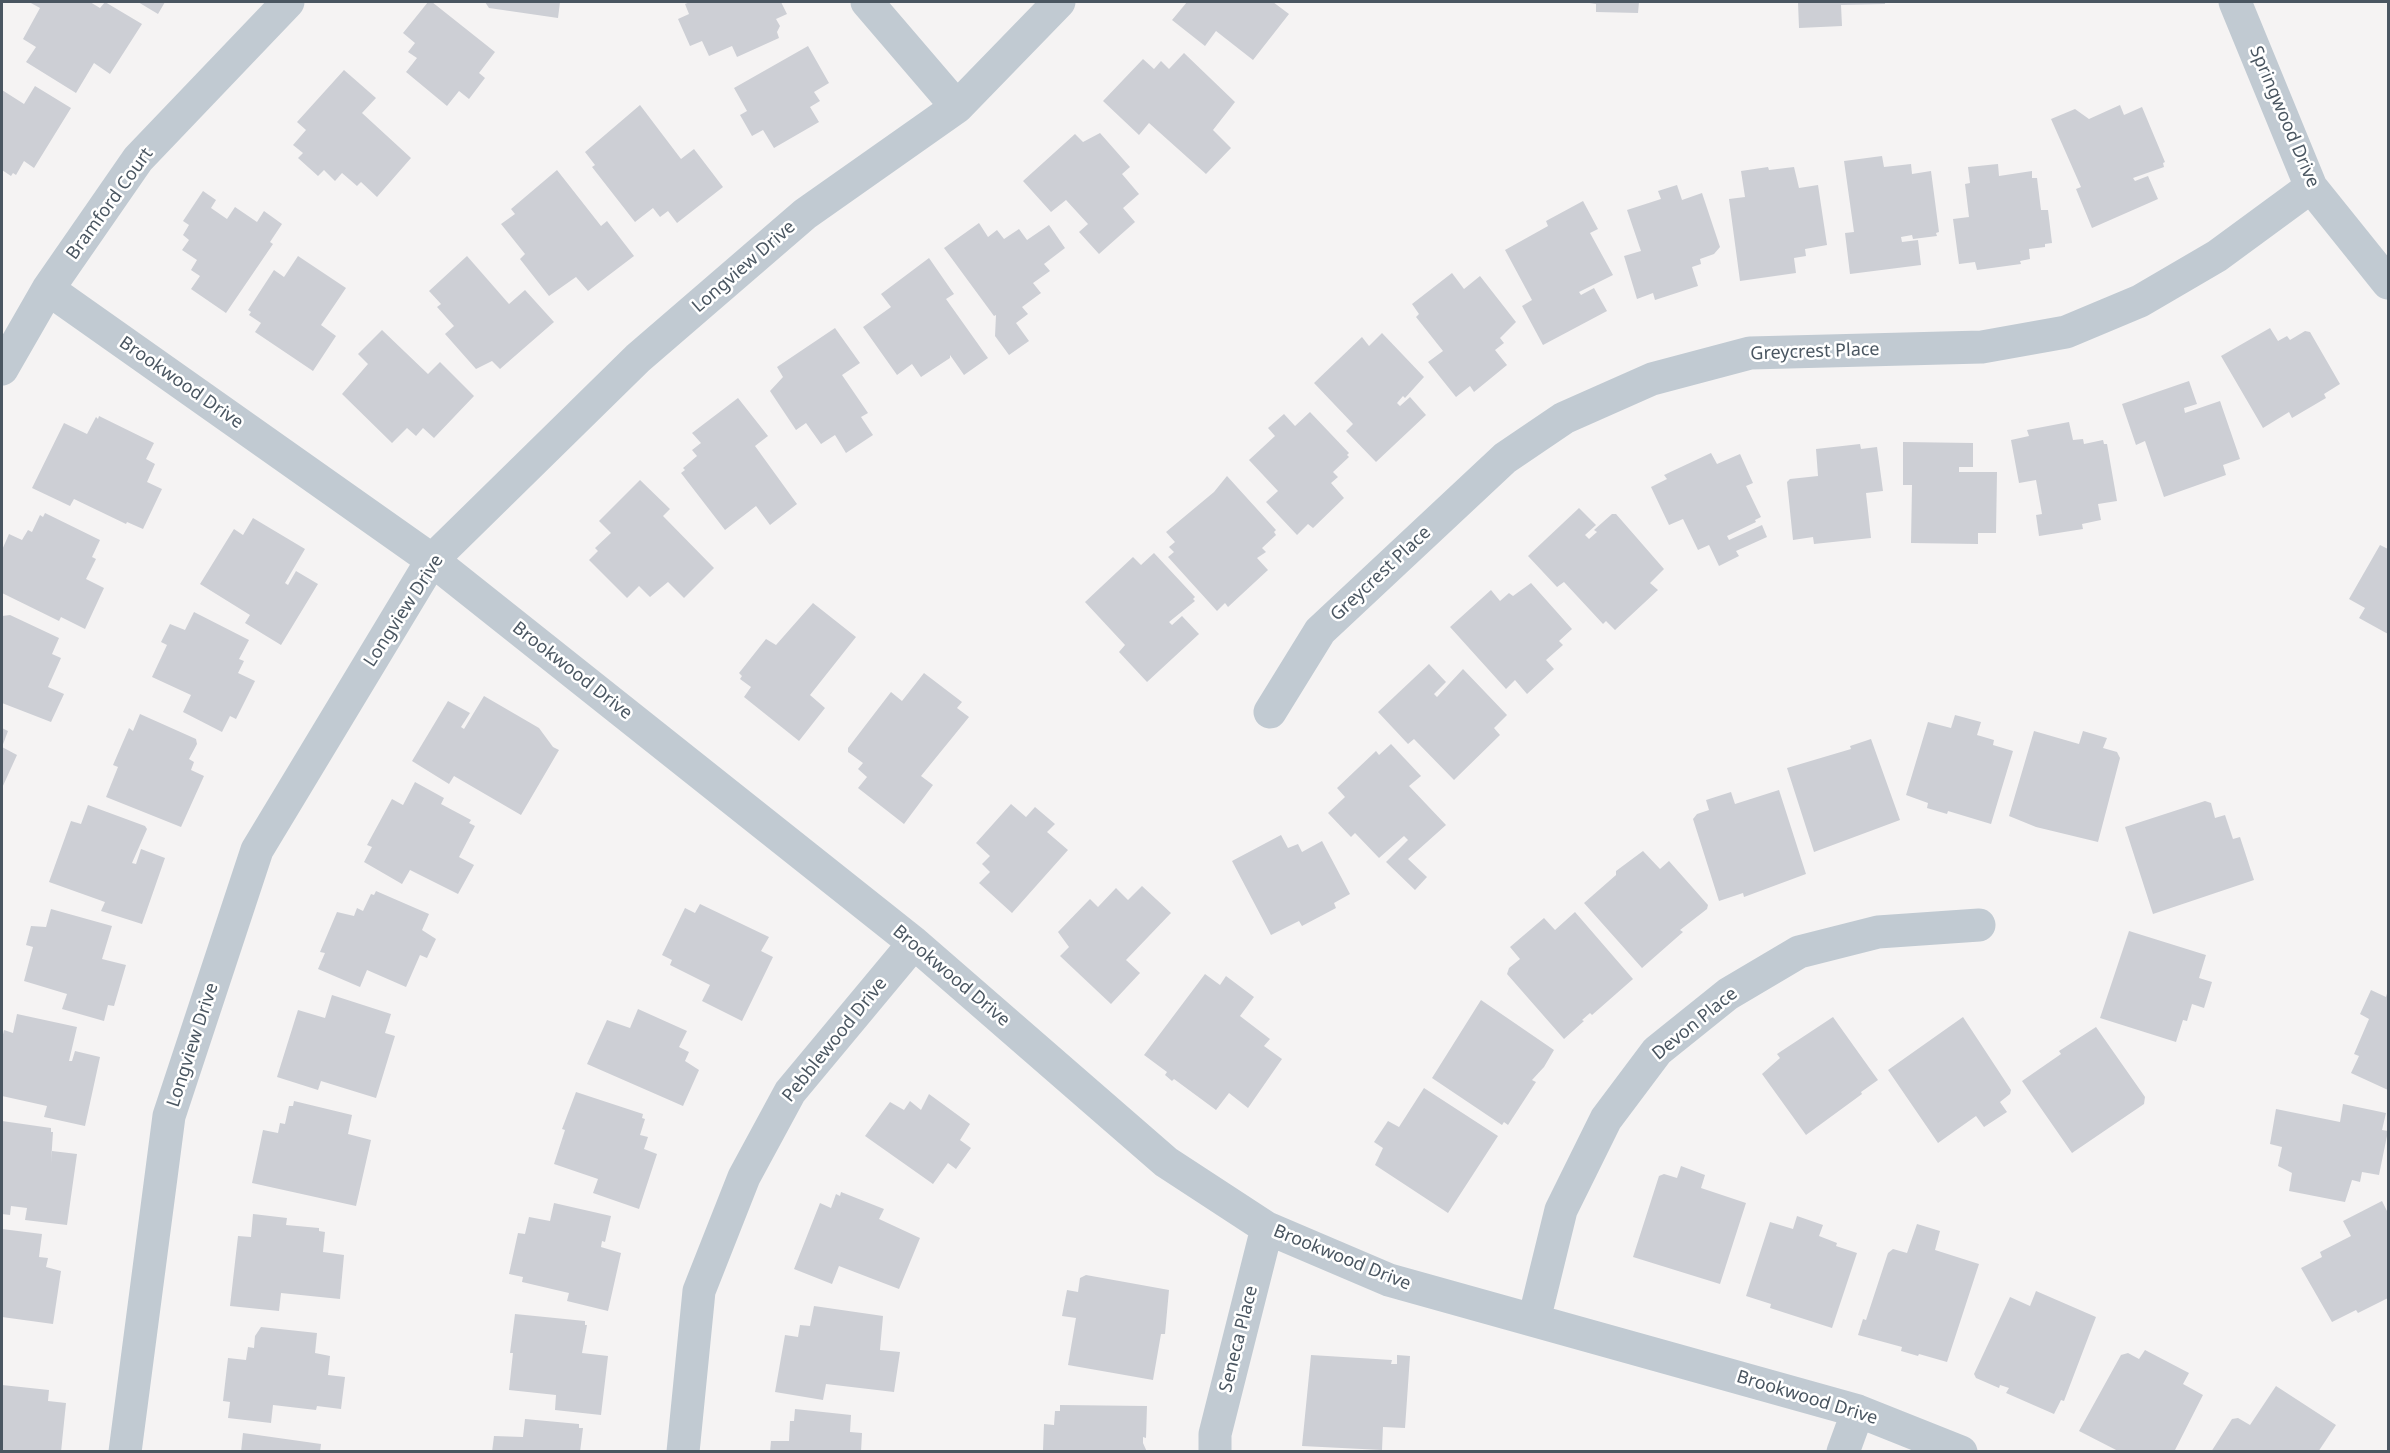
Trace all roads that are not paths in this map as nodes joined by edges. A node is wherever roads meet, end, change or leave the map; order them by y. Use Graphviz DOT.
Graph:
graph roads {
  1 [pos="288,2"];
  2 [pos="867,2"];
  3 [pos="1059,2"];
  4 [pos="2235,2"];
  5 [pos="957,107"];
  6 [pos="2311,187"];
  7 [pos="2388,283"];
  8 [pos="48,289"];
  9 [pos="2,369"];
  10 [pos="432,560"];
  11 [pos="1270,712"];
  12 [pos="1979,925"];
  13 [pos="914,943"];
  14 [pos="1267,1228"];
  15 [pos="1534,1320"];
  16 [pos="1858,1411"];
  17 [pos="125,1452"];
  18 [pos="684,1452"];
  19 [pos="1215,1452"];
  20 [pos="1843,1452"];
  21 [pos="1961,1452"];
  1 -- 8 [label="street, Bramford Court"];
  2 -- 5 [label="street"];
  3 -- 5 [label="street, Longview Drive"];
  4 -- 6 [label="street, Springwood Drive"];
  5 -- 10 [label="street, Longview Drive"];
  6 -- 7 [label="street, Springwood Drive"];
  6 -- 11 [label="street, Greycrest Place"];
  8 -- 9 [label="street, Bramford Court"];
  8 -- 10 [label="street, Brookwood Drive"];
  10 -- 13 [label="street, Brookwood Drive"];
  10 -- 17 [label="street, Longview Drive"];
  12 -- 15 [label="street, Devon Place"];
  13 -- 14 [label="street, Brookwood Drive"];
  13 -- 18 [label="street, Pebblewood Drive"];
  14 -- 15 [label="street, Brookwood Drive"];
  14 -- 19 [label="street, Seneca Place"];
  15 -- 16 [label="street, Brookwood Drive"];
  16 -- 20 [label="street"];
  16 -- 21 [label="street, Brookwood Drive"];
}
